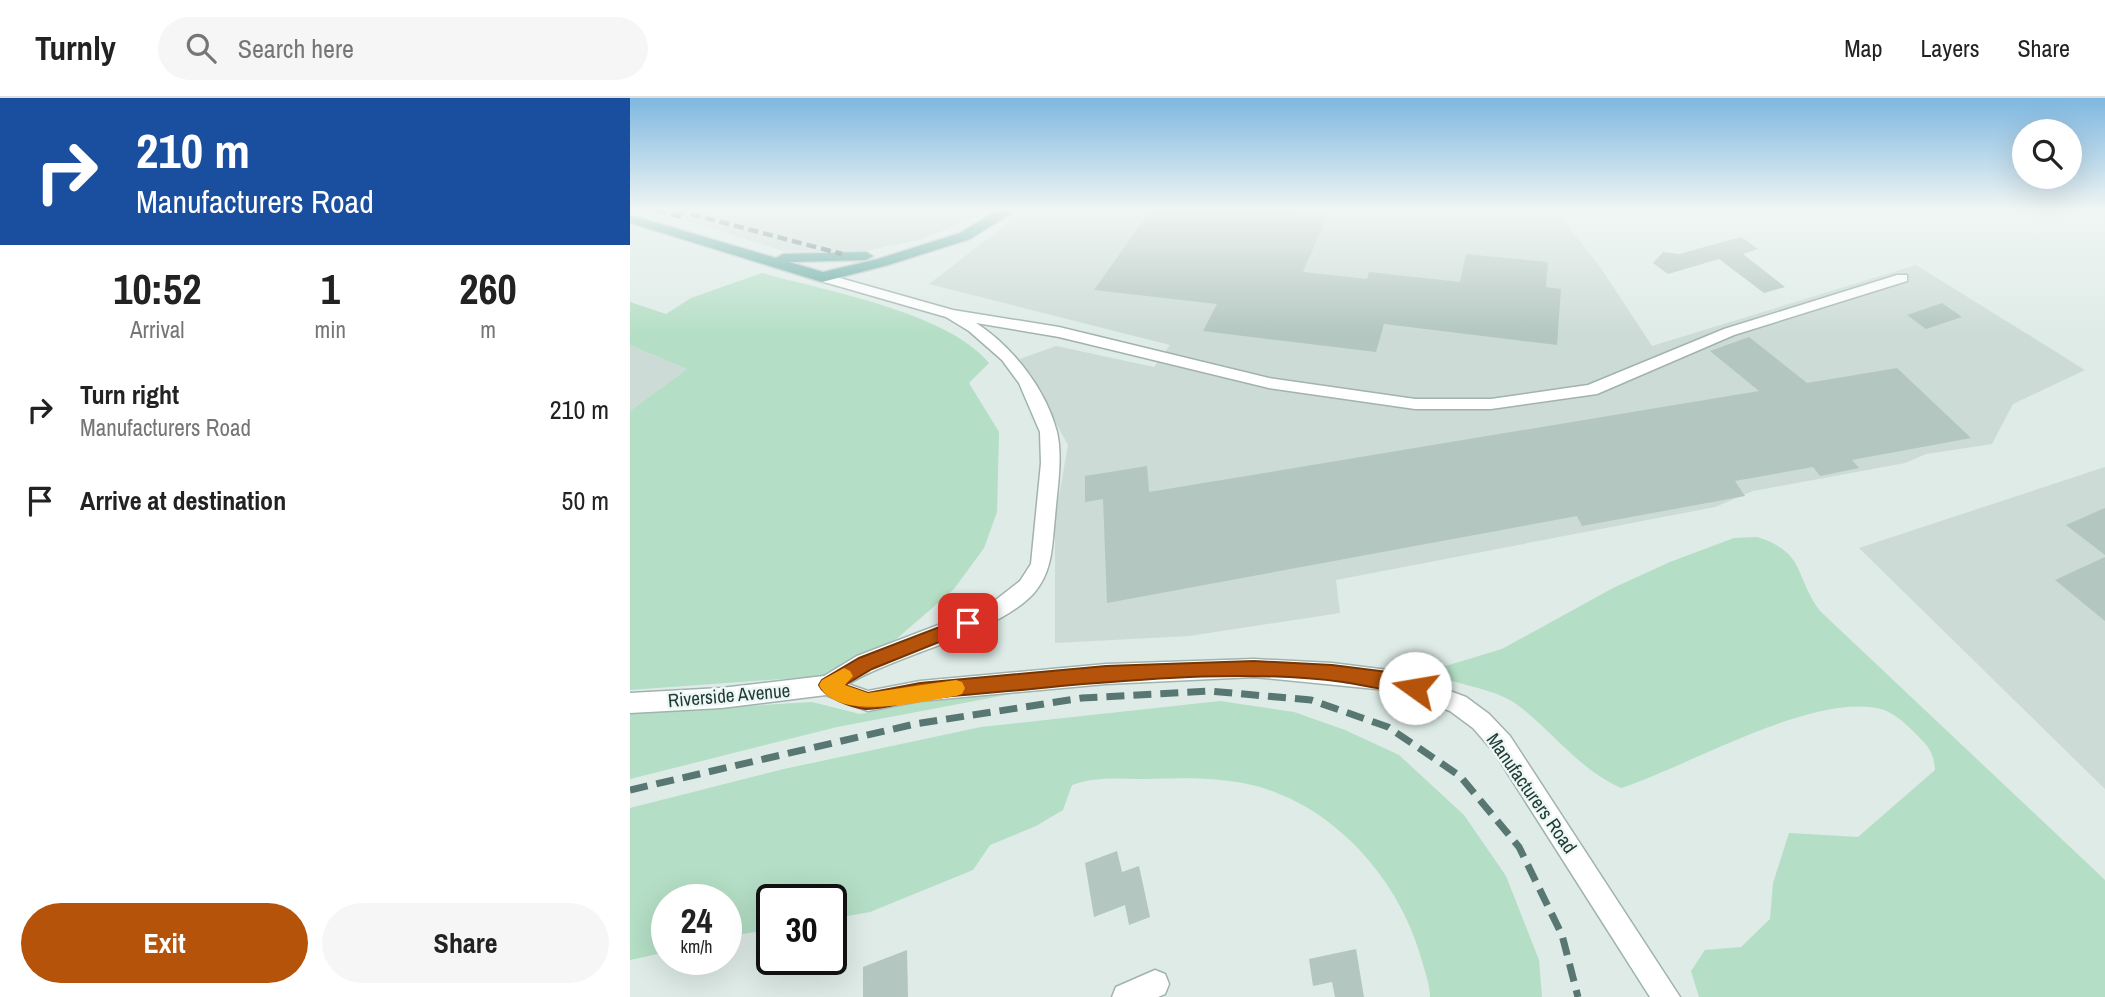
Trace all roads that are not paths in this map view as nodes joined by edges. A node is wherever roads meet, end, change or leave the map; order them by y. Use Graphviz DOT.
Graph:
graph roads {
  1 [pos="742,252"];
  2 [pos="894,252"];
  3 [pos="913,252"];
  4 [pos="762,258"];
  5 [pos="822,277"];
  6 [pos="1902,278"];
  7 [pos="951,314"];
  8 [pos="828,685"];
  9 [pos="630,703"];
  10 [pos="1155,984"];
  11 [pos="1126,997"];
  12 [pos="1665,997"];
  1 -- 4 [label="main road"];
  2 -- 4 [label="main road"];
  3 -- 5 [label="main road"];
  4 -- 5 [label="main road"];
  5 -- 7 [label="street"];
  6 -- 7 [label="street"];
  7 -- 8 [label="street"];
  8 -- 9 [label="street, Riverside Avenue"];
  8 -- 12 [label="street, Manufacturers Road"];
  10 -- 11 [label="street"];
}
